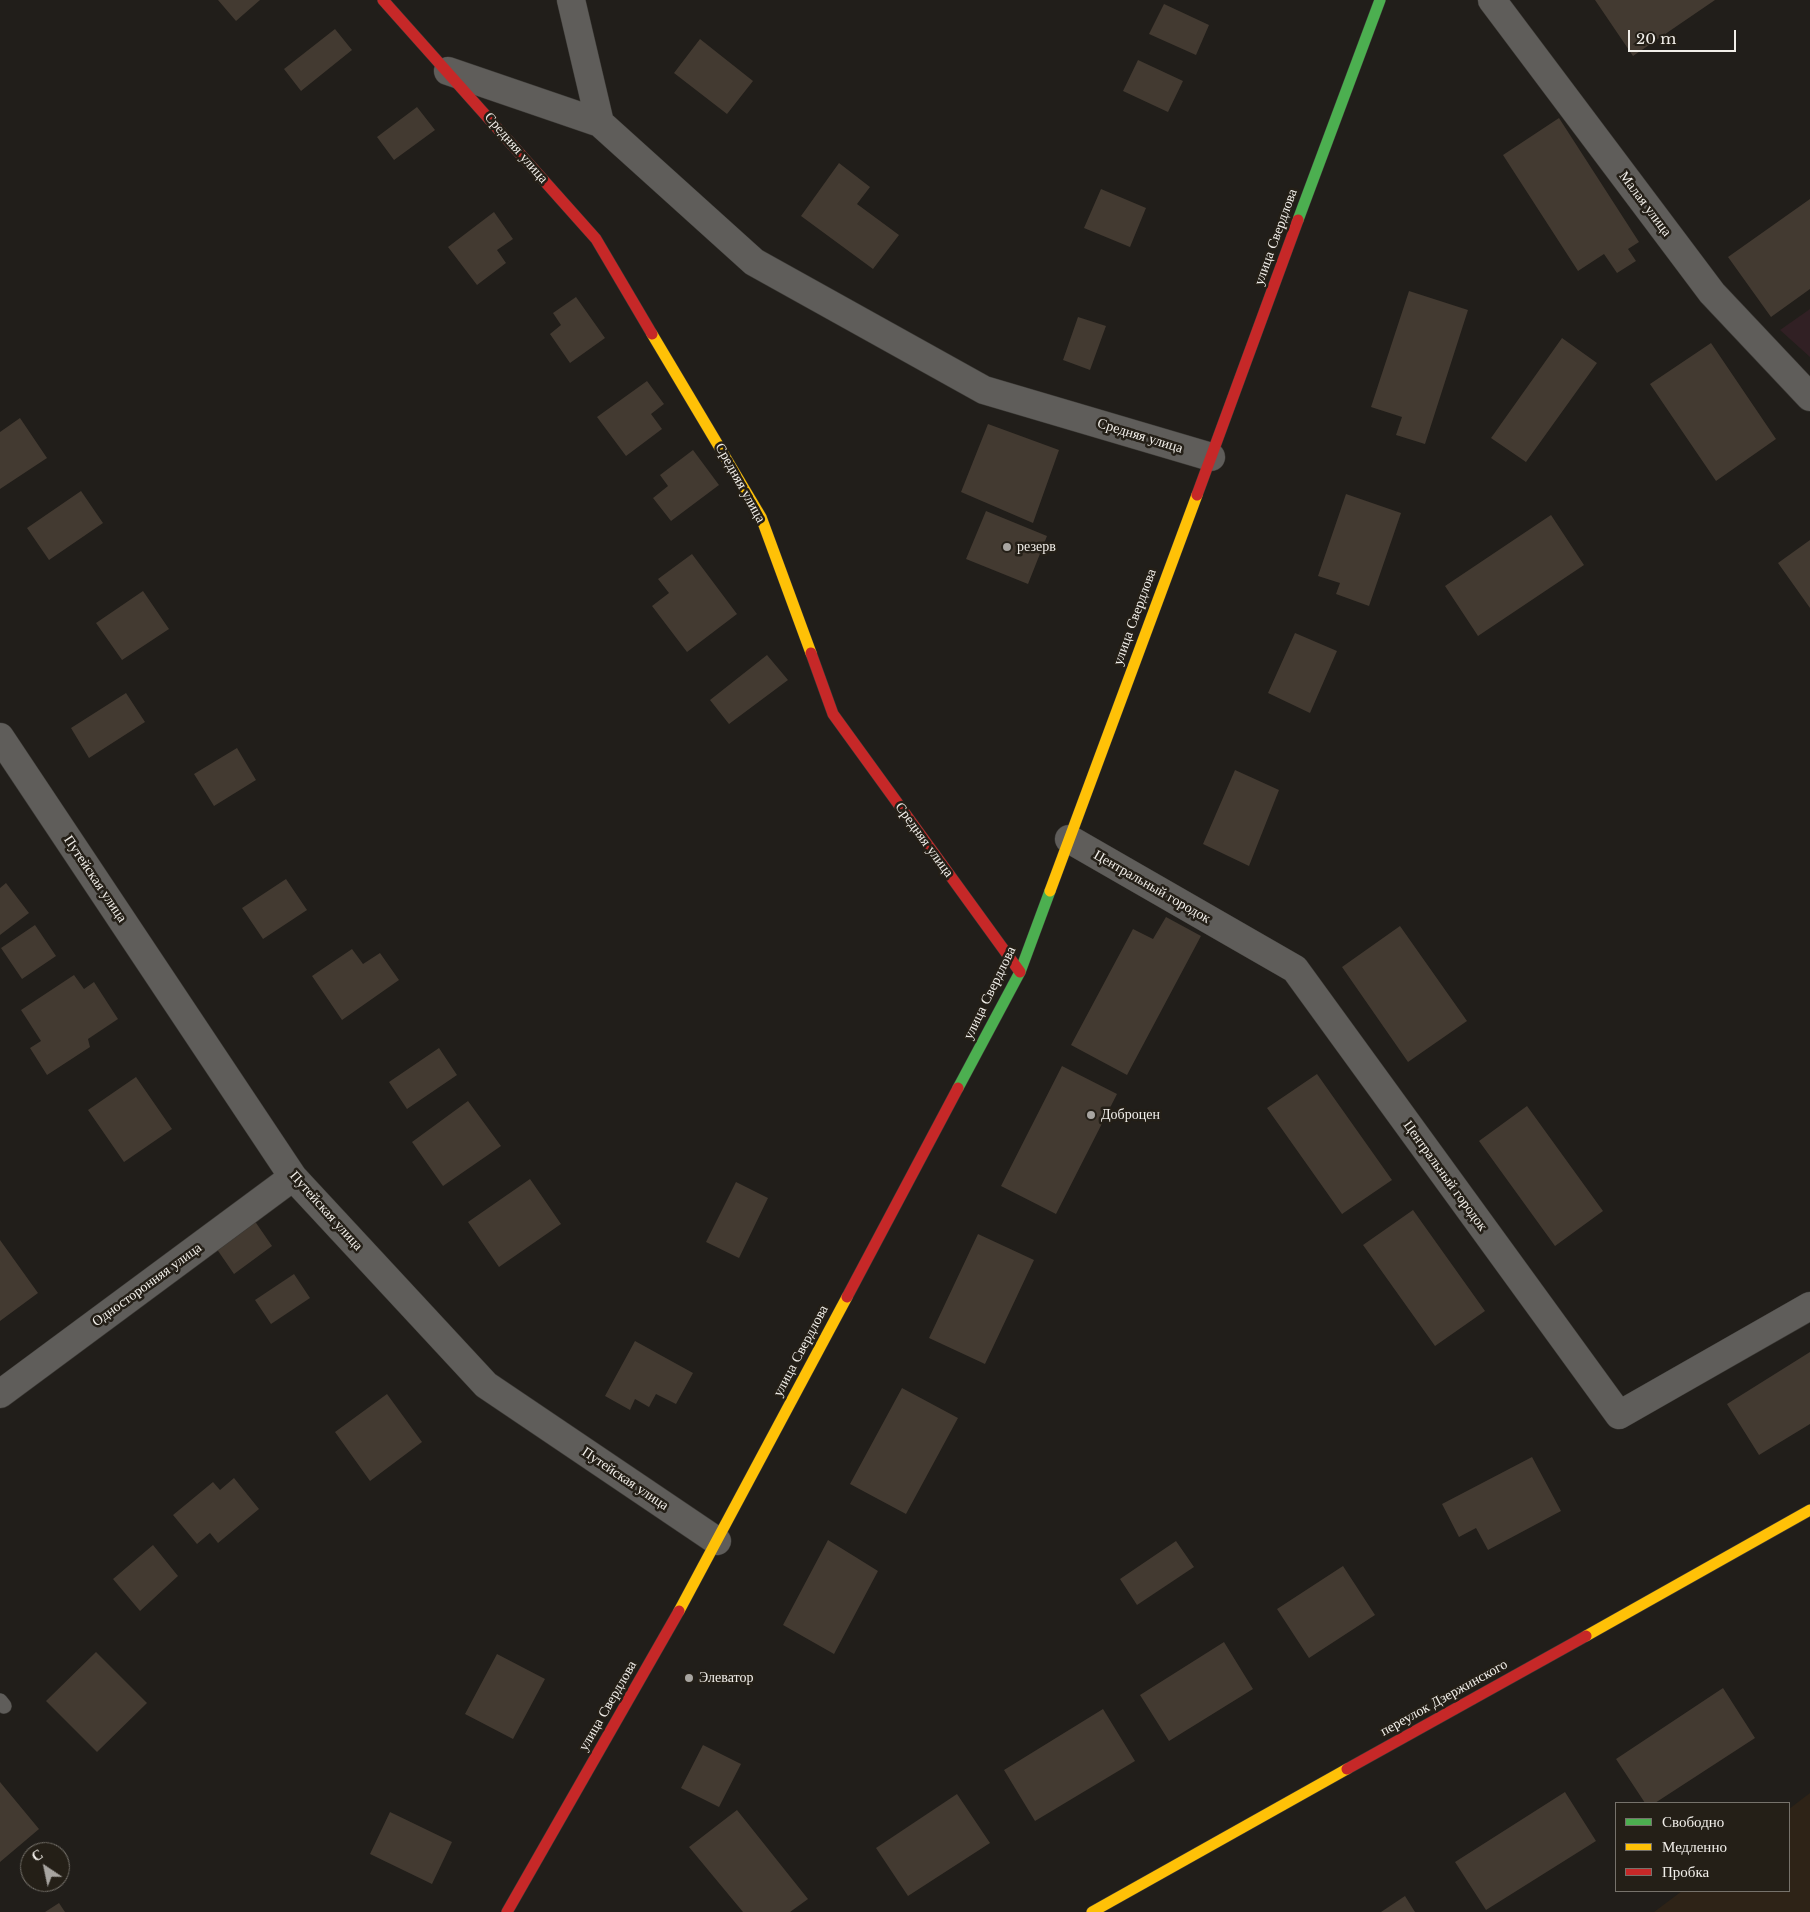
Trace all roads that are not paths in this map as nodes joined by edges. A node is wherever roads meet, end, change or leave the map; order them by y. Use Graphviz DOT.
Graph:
graph roads {
  1 [pos="383,0"];
  2 [pos="571,0"];
  3 [pos="1380,0"];
  4 [pos="1492,0"];
  5 [pos="448,72"];
  6 [pos="600,123"];
  7 [pos="1810,397"];
  8 [pos="1211,457"];
  9 [pos="0,737"];
  10 [pos="1069,839"];
  11 [pos="1020,972"];
  12 [pos="293,1177"];
  13 [pos="1810,1306"];
  14 [pos="0,1394"];
  15 [pos="1810,1510"];
  16 [pos="717,1541"];
  17 [pos="507,1912"];
  18 [pos="1092,1912"];
  1 -- 5 [label="main road, Средняя улица"];
  2 -- 6 [label="street"];
  3 -- 8 [label="main road, улица Свердлова"];
  4 -- 7 [label="street, Малая улица"];
  5 -- 6 [label="street, Средняя улица"];
  5 -- 11 [label="main road, Средняя улица"];
  6 -- 8 [label="street, Средняя улица"];
  8 -- 10 [label="main road, улица Свердлова"];
  9 -- 12 [label="street, Путейская улица"];
  10 -- 11 [label="main road, улица Свердлова"];
  10 -- 13 [label="street, Центральный городок"];
  11 -- 16 [label="main road, улица Свердлова"];
  12 -- 14 [label="street, Односторонняя улица"];
  12 -- 16 [label="street, Путейская улица"];
  15 -- 18 [label="main road, переулок Дзержинского"];
  16 -- 17 [label="main road, улица Свердлова"];
}
